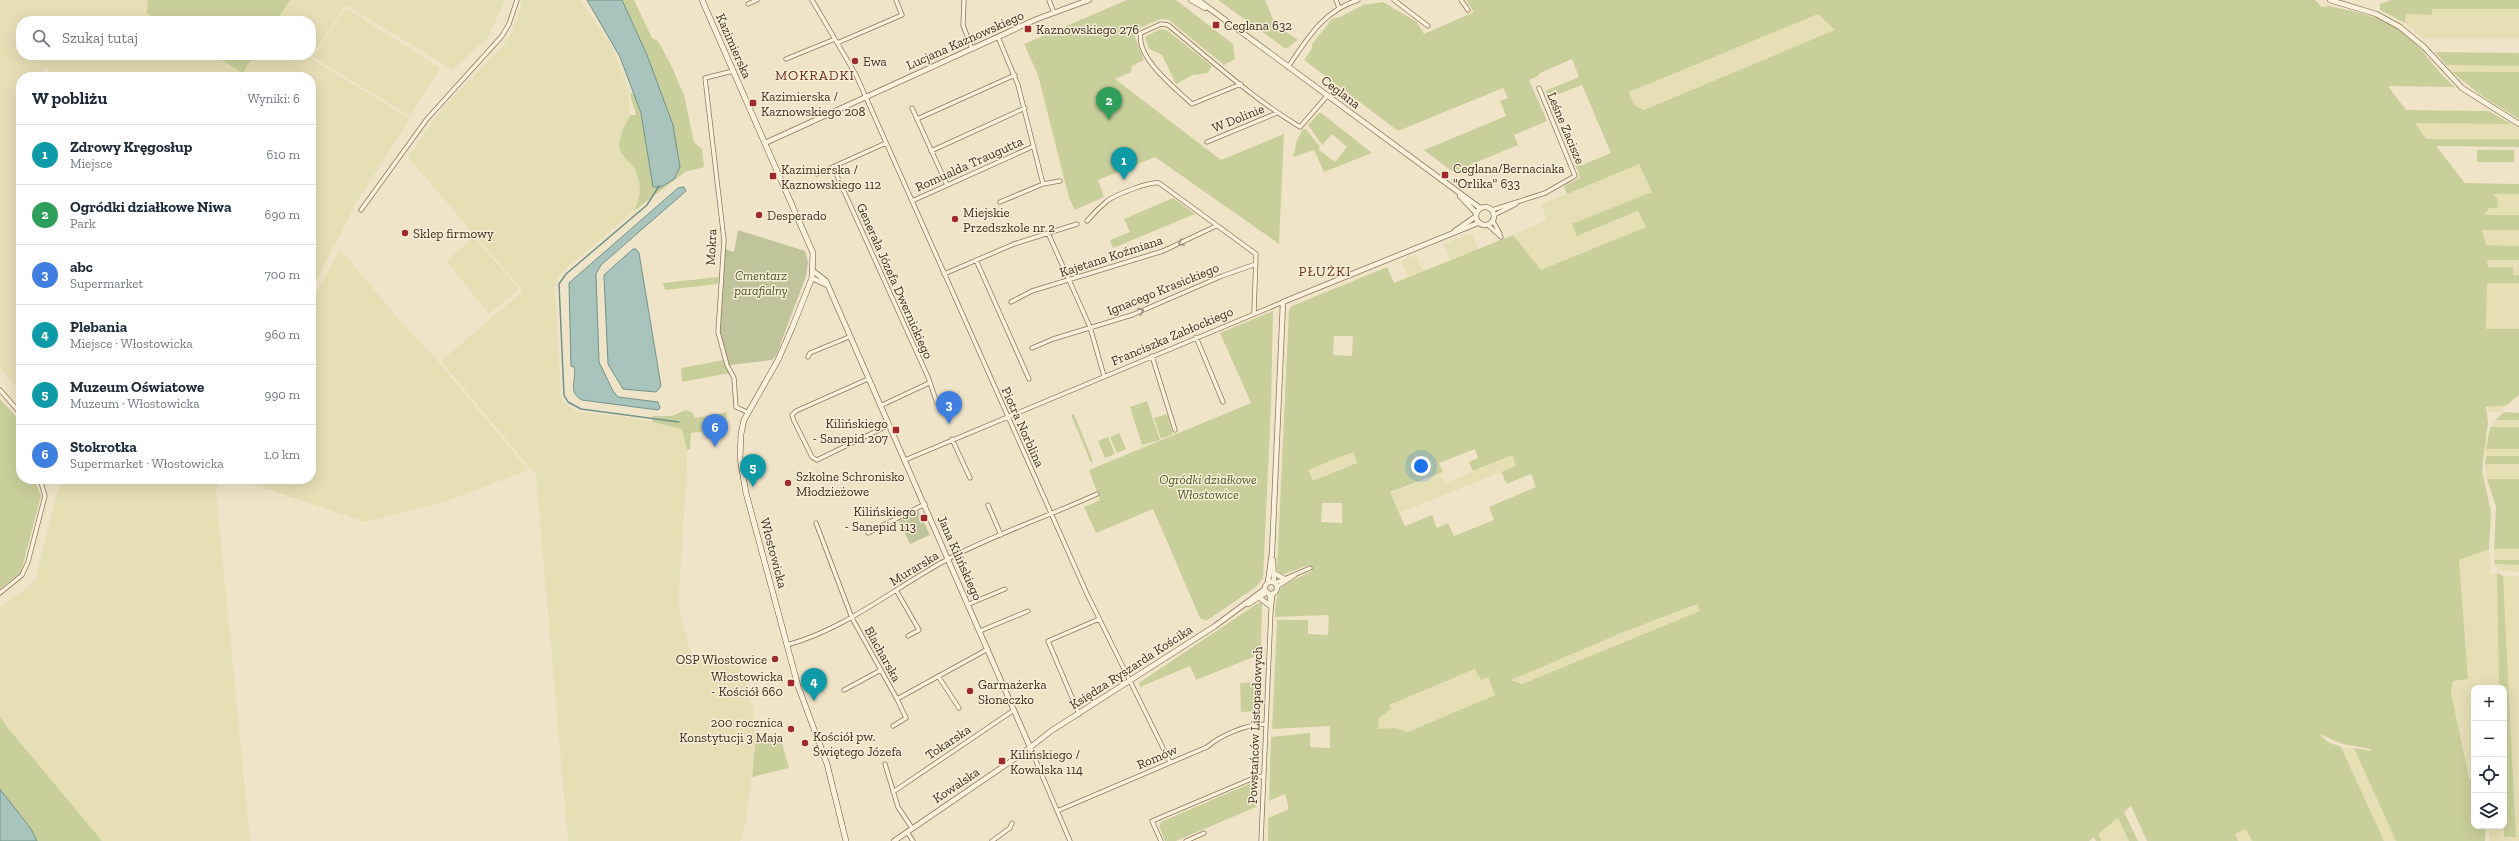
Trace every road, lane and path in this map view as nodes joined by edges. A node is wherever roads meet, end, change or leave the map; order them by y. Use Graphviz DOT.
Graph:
graph roads {
  1 [pos="516,0"];
  2 [pos="702,0"];
  3 [pos="757,0"];
  4 [pos="812,0"];
  5 [pos="896,0"];
  6 [pos="964,0"];
  7 [pos="1049,0"];
  8 [pos="1089,0"];
  9 [pos="1191,0"];
  10 [pos="1198,0"];
  11 [pos="1336,0"];
  12 [pos="1358,0"];
  13 [pos="1394,0"];
  14 [pos="1460,0"];
  15 [pos="2330,0"];
  16 [pos="748,4"];
  17 [pos="1339,8"];
  18 [pos="1468,10"];
  19 [pos="1212,12"];
  20 [pos="1054,13"];
  21 [pos="1428,26"];
  22 [pos="998,37"];
  23 [pos="836,41"];
  24 [pos="972,49"];
  25 [pos="786,59"];
  26 [pos="1288,67"];
  27 [pos="733,71"];
  28 [pos="1015,75"];
  29 [pos="1240,84"];
  30 [pos="1539,88"];
  31 [pos="1327,96"];
  32 [pos="866,97"];
  33 [pos="912,108"];
  34 [pos="1025,108"];
  35 [pos="1277,113"];
  36 [pos="917,119"];
  37 [pos="2519,124"];
  38 [pos="1207,142"];
  39 [pos="765,143"];
  40 [pos="886,143"];
  41 [pos="1034,146"];
  42 [pos="932,150"];
  43 [pos="833,167"];
  44 [pos="817,174"];
  45 [pos="1060,181"];
  46 [pos="1043,184"];
  47 [pos="947,185"];
  48 [pos="1456,192"];
  49 [pos="912,200"];
  50 [pos="1522,201"];
  51 [pos="1000,202"];
  52 [pos="1480,208"];
  53 [pos="362,210"];
  54 [pos="1492,210"];
  55 [pos="1475,215"];
  56 [pos="1494,215"];
  57 [pos="1087,221"];
  58 [pos="1493,221"];
  59 [pos="1478,223"];
  60 [pos="1077,224"];
  61 [pos="1488,225"];
  62 [pos="1216,226"];
  63 [pos="1048,233"];
  64 [pos="1449,235"];
  65 [pos="976,260"];
  66 [pos="1256,264"];
  67 [pos="814,271"];
  68 [pos="944,274"];
  69 [pos="812,278"];
  70 [pos="1069,280"];
  71 [pos="827,285"];
  72 [pos="1011,302"];
  73 [pos="1283,302"];
  74 [pos="1254,313"];
  75 [pos="1090,327"];
  76 [pos="849,337"];
  77 [pos="1196,337"];
  78 [pos="1032,348"];
  79 [pos="1152,356"];
  80 [pos="808,357"];
  81 [pos="1104,376"];
  82 [pos="868,379"];
  83 [pos="1029,379"];
  84 [pos="929,383"];
  85 [pos="0,390"];
  86 [pos="1224,402"];
  87 [pos="937,403"];
  88 [pos="880,406"];
  89 [pos="16,408"];
  90 [pos="747,412"];
  91 [pos="1008,416"];
  92 [pos="889,425"];
  93 [pos="1175,430"];
  94 [pos="952,439"];
  95 [pos="904,460"];
  96 [pos="970,478"];
  97 [pos="41,484"];
  98 [pos="1097,494"];
  99 [pos="925,504"];
  100 [pos="988,505"];
  101 [pos="1051,514"];
  102 [pos="816,523"];
  103 [pos="868,533"];
  104 [pos="1001,535"];
  105 [pos="1272,552"];
  106 [pos="949,558"];
  107 [pos="1310,568"];
  108 [pos="1274,573"];
  109 [pos="1296,574"];
  110 [pos="1283,578"];
  111 [pos="1273,584"];
  112 [pos="1005,589"];
  113 [pos="896,590"];
  114 [pos="1269,592"];
  115 [pos="0,593"];
  116 [pos="1260,598"];
  117 [pos="968,604"];
  118 [pos="1245,605"];
  119 [pos="1270,607"];
  120 [pos="1028,612"];
  121 [pos="852,618"];
  122 [pos="1099,619"];
  123 [pos="980,631"];
  124 [pos="908,636"];
  125 [pos="787,645"];
  126 [pos="988,649"];
  127 [pos="881,670"];
  128 [pos="938,676"];
  129 [pos="1131,680"];
  130 [pos="844,690"];
  131 [pos="897,700"];
  132 [pos="959,708"];
  133 [pos="1014,710"];
  134 [pos="1079,714"];
  135 [pos="1266,724"];
  136 [pos="893,726"];
  137 [pos="1030,747"];
  138 [pos="1170,762"];
  139 [pos="885,764"];
  140 [pos="1264,776"];
  141 [pos="893,792"];
  142 [pos="1057,810"];
  143 [pos="1012,823"];
  144 [pos="912,828"];
  145 [pos="907,832"];
  146 [pos="1204,833"];
  147 [pos="846,841"];
  148 [pos="894,841"];
  149 [pos="913,841"];
  150 [pos="992,841"];
  151 [pos="1070,841"];
  152 [pos="1161,841"];
  153 [pos="1186,841"];
  154 [pos="1261,841"];
  1 -- 53 [label="street"];
  2 -- 27 [label="main road, Kazimierska"];
  3 -- 16 [label="street"];
  4 -- 23 [label="street, Piotra Norblina"];
  5 -- 23 [label="street"];
  6 -- 24 [label="street"];
  7 -- 20 [label="street"];
  8 -- 20 [label="street, Lucjana Kaznowskiego"];
  9 -- 19 [label="street, Ceglana"];
  10 -- 19 [label="street, Ceglana"];
  11 -- 17 [label="street"];
  12 -- 17 [label="street"];
  13 -- 21 [label="street"];
  14 -- 18 [label="street"];
  15 -- 37 [label="street"];
  17 -- 26 [label="street"];
  19 -- 26 [label="street, Ceglana"];
  20 -- 22 [label="street, Lucjana Kaznowskiego"];
  22 -- 24 [label="street, Lucjana Kaznowskiego"];
  22 -- 28 [label="street"];
  23 -- 25 [label="street"];
  23 -- 32 [label="street, Piotra Norblina"];
  24 -- 32 [label="street, Lucjana Kaznowskiego"];
  26 -- 31 [label="street, Ceglana"];
  27 -- 39 [label="main road, Kazimierska"];
  27 -- 90 [label="street, Mokra"];
  28 -- 34 [label="street"];
  28 -- 36 [label="street"];
  29 -- 29 [label="street"];
  29 -- 35 [label="street"];
  30 -- 50 [label="street, Leśne Zacisze"];
  31 -- 35 [label="street"];
  31 -- 48 [label="street, Ceglana"];
  32 -- 39 [label="street, Lucjana Kaznowskiego"];
  32 -- 40 [label="street, Piotra Norblina"];
  33 -- 36 [label="street"];
  34 -- 41 [label="street"];
  34 -- 42 [label="street"];
  35 -- 38 [label="street, W Dolinie"];
  36 -- 42 [label="street"];
  39 -- 67 [label="main road, Kazimierska"];
  40 -- 43 [label="street"];
  40 -- 49 [label="street, Piotra Norblina"];
  41 -- 46 [label="street"];
  41 -- 47 [label="street, Romualda Traugutta"];
  42 -- 47 [label="street"];
  43 -- 44 [label="street"];
  43 -- 84 [label="street, Generała Józefa Dwernickiego"];
  45 -- 46 [label="street"];
  46 -- 51 [label="street"];
  47 -- 49 [label="street, Romualda Traugutta"];
  48 -- 52 [label="street, Ceglana"];
  48 -- 55 [label="street, Ceglana"];
  49 -- 68 [label="street, Piotra Norblina"];
  50 -- 54 [label="street"];
  50 -- 56 [label="street"];
  52 -- 54 [label="street"];
  52 -- 55 [label="street"];
  54 -- 56 [label="street"];
  55 -- 59 [label="street"];
  55 -- 64 [label="street, Franciszka Zabłockiego"];
  56 -- 58 [label="street"];
  57 -- 62 [label="street"];
  58 -- 61 [label="street"];
  58 -- 61 [label="street"];
  59 -- 61 [label="street"];
  59 -- 64 [label="street, Franciszka Zabłockiego"];
  60 -- 63 [label="street"];
  62 -- 66 [label="street"];
  62 -- 70 [label="street, Kajetana Koźmiana, one-way"];
  63 -- 65 [label="street"];
  63 -- 70 [label="street"];
  64 -- 73 [label="street, Franciszka Zabłockiego"];
  65 -- 68 [label="street"];
  65 -- 83 [label="street"];
  66 -- 74 [label="street"];
  75 -- 66 [label="street, Ignacego Krasickiego, one-way"];
  67 -- 69 [label="main road, Kazimierska"];
  67 -- 71 [label="street, Jana Kilińskiego"];
  68 -- 91 [label="street, Piotra Norblina"];
  69 -- 71 [label="street"];
  69 -- 90 [label="main road, Włostowicka"];
  70 -- 72 [label="street, Kajetana Koźmiana"];
  70 -- 75 [label="street"];
  71 -- 76 [label="street, Jana Kilińskiego"];
  73 -- 74 [label="street, Franciszka Zabłockiego"];
  73 -- 105 [label="street"];
  74 -- 77 [label="street, Franciszka Zabłockiego"];
  75 -- 78 [label="street, Ignacego Krasickiego"];
  75 -- 81 [label="street"];
  76 -- 80 [label="street"];
  76 -- 82 [label="street, Jana Kilińskiego"];
  77 -- 79 [label="street, Franciszka Zabłockiego"];
  77 -- 86 [label="street"];
  79 -- 81 [label="street, Franciszka Zabłockiego"];
  79 -- 93 [label="street"];
  81 -- 91 [label="street, Franciszka Zabłockiego"];
  82 -- 88 [label="street, Jana Kilińskiego"];
  82 -- 92 [label="street"];
  84 -- 87 [label="street, Generała Józefa Dwernickiego"];
  84 -- 88 [label="street"];
  85 -- 89 [label="street"];
  88 -- 92 [label="street, Jana Kilińskiego"];
  90 -- 125 [label="main road, Włostowicka"];
  91 -- 94 [label="street, Franciszka Zabłockiego"];
  91 -- 101 [label="street, Piotra Norblina"];
  92 -- 95 [label="street, Jana Kilińskiego"];
  94 -- 95 [label="street, Franciszka Zabłockiego"];
  94 -- 96 [label="street"];
  95 -- 99 [label="street, Jana Kilińskiego"];
  97 -- 115 [label="street"];
  98 -- 101 [label="street, Murarska"];
  99 -- 103 [label="street"];
  99 -- 106 [label="street, Jana Kilińskiego"];
  100 -- 104 [label="street"];
  101 -- 104 [label="street, Murarska"];
  101 -- 122 [label="street, Piotra Norblina"];
  102 -- 121 [label="street, Blacharska"];
  104 -- 106 [label="street, Murarska"];
  105 -- 108 [label="street"];
  105 -- 111 [label="street"];
  106 -- 113 [label="street, Murarska"];
  106 -- 117 [label="street, Jana Kilińskiego"];
  107 -- 109 [label="street"];
  108 -- 110 [label="street"];
  108 -- 111 [label="street"];
  109 -- 110 [label="street"];
  109 -- 111 [label="street"];
  110 -- 111 [label="street"];
  111 -- 114 [label="street"];
  111 -- 114 [label="street"];
  112 -- 117 [label="street"];
  113 -- 121 [label="street, Murarska"];
  113 -- 124 [label="street"];
  114 -- 116 [label="street, Księdza Ryszarda Kościka"];
  114 -- 118 [label="street, Księdza Ryszarda Kościka"];
  114 -- 119 [label="street, Powstańców Listopadowych"];
  116 -- 118 [label="street, Księdza Ryszarda Kościka"];
  116 -- 119 [label="street"];
  117 -- 123 [label="street, Jana Kilińskiego"];
  118 -- 129 [label="street, Księdza Ryszarda Kościka"];
  119 -- 135 [label="street, Powstańców Listopadowych"];
  120 -- 123 [label="street"];
  121 -- 125 [label="street, Murarska"];
  121 -- 127 [label="street, Blacharska"];
  122 -- 129 [label="street, Piotra Norblina"];
  122 -- 134 [label="street"];
  123 -- 126 [label="street, Jana Kilińskiego"];
  125 -- 147 [label="main road, Włostowicka"];
  126 -- 128 [label="street"];
  126 -- 133 [label="street, Jana Kilińskiego"];
  127 -- 130 [label="street"];
  127 -- 131 [label="street, Blacharska"];
  128 -- 131 [label="street"];
  128 -- 132 [label="street"];
  129 -- 134 [label="street, Księdza Ryszarda Kościka"];
  129 -- 138 [label="street, Piotra Norblina"];
  131 -- 136 [label="street, Blacharska"];
  133 -- 137 [label="street, Jana Kilińskiego"];
  133 -- 141 [label="street, Tokarska"];
  134 -- 137 [label="street, Księdza Ryszarda Kościka"];
  135 -- 138 [label="street, Romów"];
  135 -- 140 [label="street, Powstańców Listopadowych"];
  137 -- 142 [label="street, Jana Kilińskiego"];
  137 -- 144 [label="street, Kowalska"];
  138 -- 142 [label="street, Romów"];
  139 -- 141 [label="street"];
  140 -- 152 [label="street"];
  140 -- 154 [label="street, Powstańców Listopadowych"];
  141 -- 144 [label="street"];
  142 -- 151 [label="street, Jana Kilińskiego"];
  143 -- 150 [label="street"];
  144 -- 145 [label="street, Kowalska"];
  145 -- 148 [label="street, Kowalska"];
  145 -- 149 [label="street"];
  146 -- 153 [label="street"];
}
